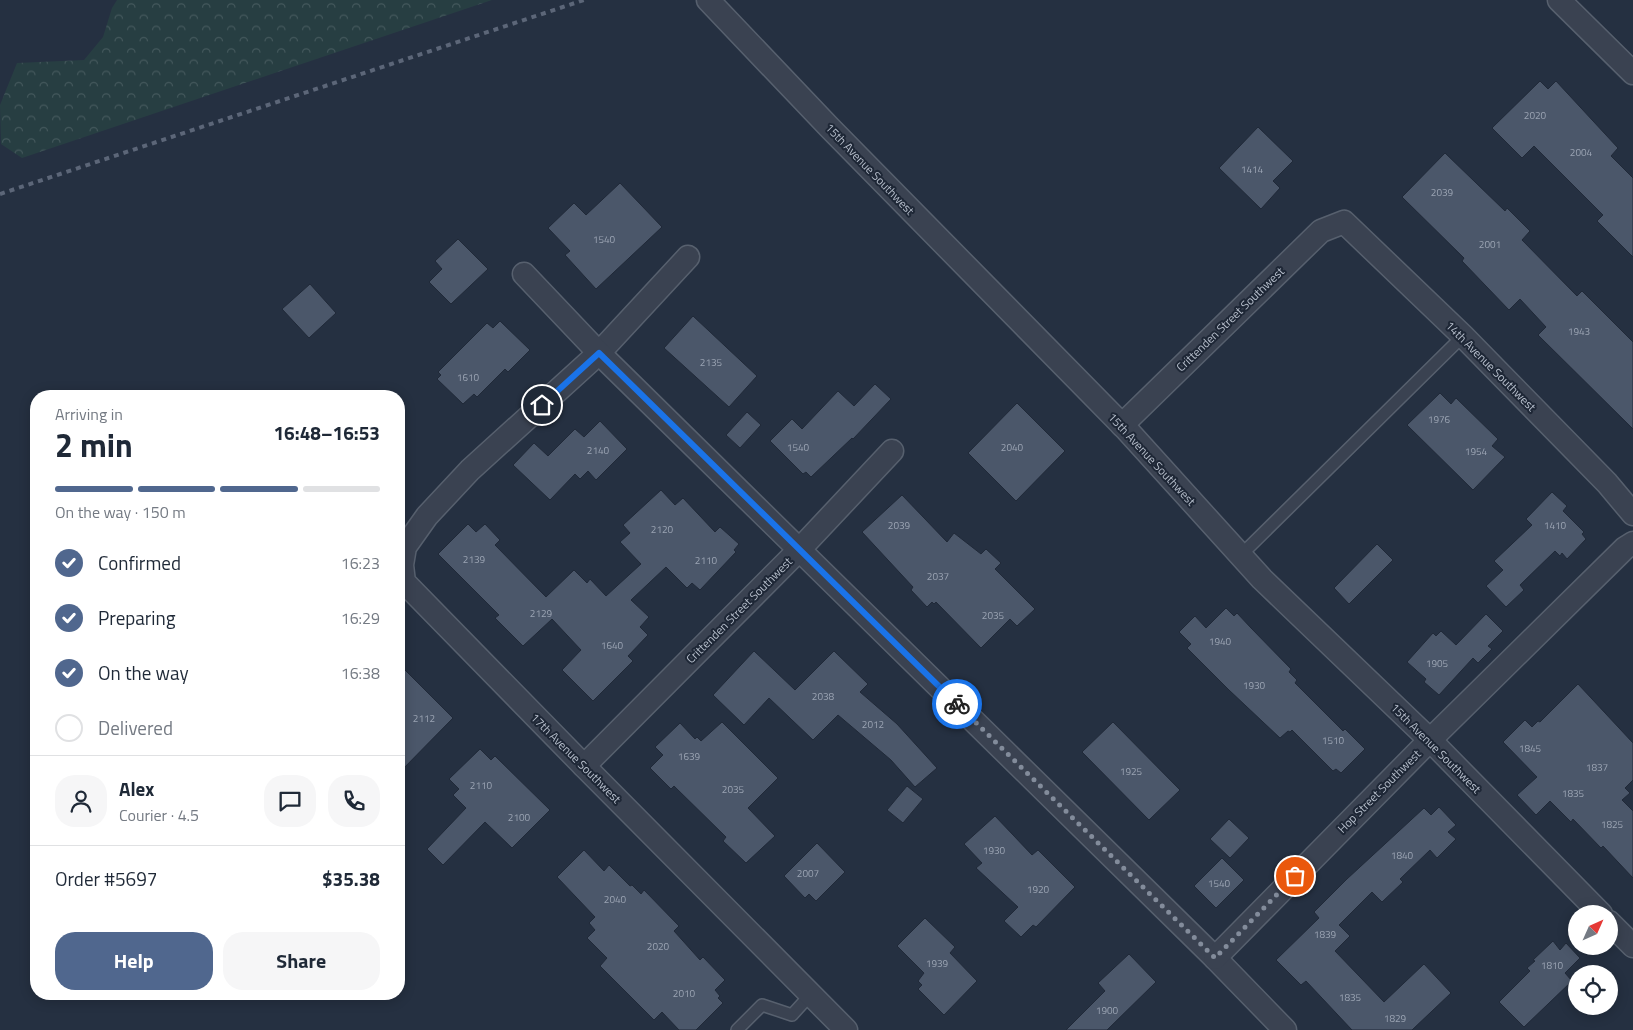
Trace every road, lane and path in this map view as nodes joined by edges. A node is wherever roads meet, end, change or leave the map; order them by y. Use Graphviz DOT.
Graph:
graph roads {
  1 [pos="708,0"];
  2 [pos="1559,0"];
  3 [pos="1633,73"];
  4 [pos="1344,222"];
  5 [pos="688,257"];
  6 [pos="524,274"];
  7 [pos="1463,336"];
  8 [pos="599,353"];
  9 [pos="1122,425"];
  10 [pos="892,451"];
  11 [pos="1633,514"];
  12 [pos="1633,544"];
  13 [pos="405,547"];
  14 [pos="799,550"];
  15 [pos="1241,555"];
  16 [pos="405,583"];
  17 [pos="1430,740"];
  18 [pos="584,766"];
  19 [pos="1592,905"];
  20 [pos="1618,931"];
  21 [pos="1633,946"];
  22 [pos="1215,958"];
  23 [pos="811,994"];
  24 [pos="737,1030"];
  25 [pos="846,1030"];
  26 [pos="1285,1030"];
  1 -- 9 [label="street, 15th Avenue Southwest"];
  2 -- 3 [label="street"];
  4 -- 7 [label="street, 14th Avenue Southwest"];
  4 -- 9 [label="street, Crittenden Street Southwest"];
  5 -- 8 [label="street, 17th Avenue Southwest"];
  6 -- 8 [label="street"];
  7 -- 11 [label="street, 14th Avenue Southwest"];
  7 -- 15 [label="lane"];
  8 -- 13 [label="street, 17th Avenue Southwest"];
  8 -- 14 [label="street"];
  9 -- 15 [label="street, 15th Avenue Southwest"];
  10 -- 14 [label="street, Crittenden Street Southwest"];
  12 -- 17 [label="street, Hop Street Southwest"];
  14 -- 18 [label="street, Crittenden Street Southwest"];
  14 -- 22 [label="street"];
  15 -- 17 [label="street, 15th Avenue Southwest"];
  16 -- 18 [label="street, 17th Avenue Southwest"];
  17 -- 19 [label="street, 15th Avenue Southwest"];
  17 -- 22 [label="street, Hop Street Southwest"];
  18 -- 23 [label="street, 17th Avenue Southwest"];
  20 -- 21 [label="street"];
  22 -- 26 [label="street"];
  23 -- 24 [label="lane"];
  23 -- 25 [label="street, 17th Avenue Southwest"];
}
